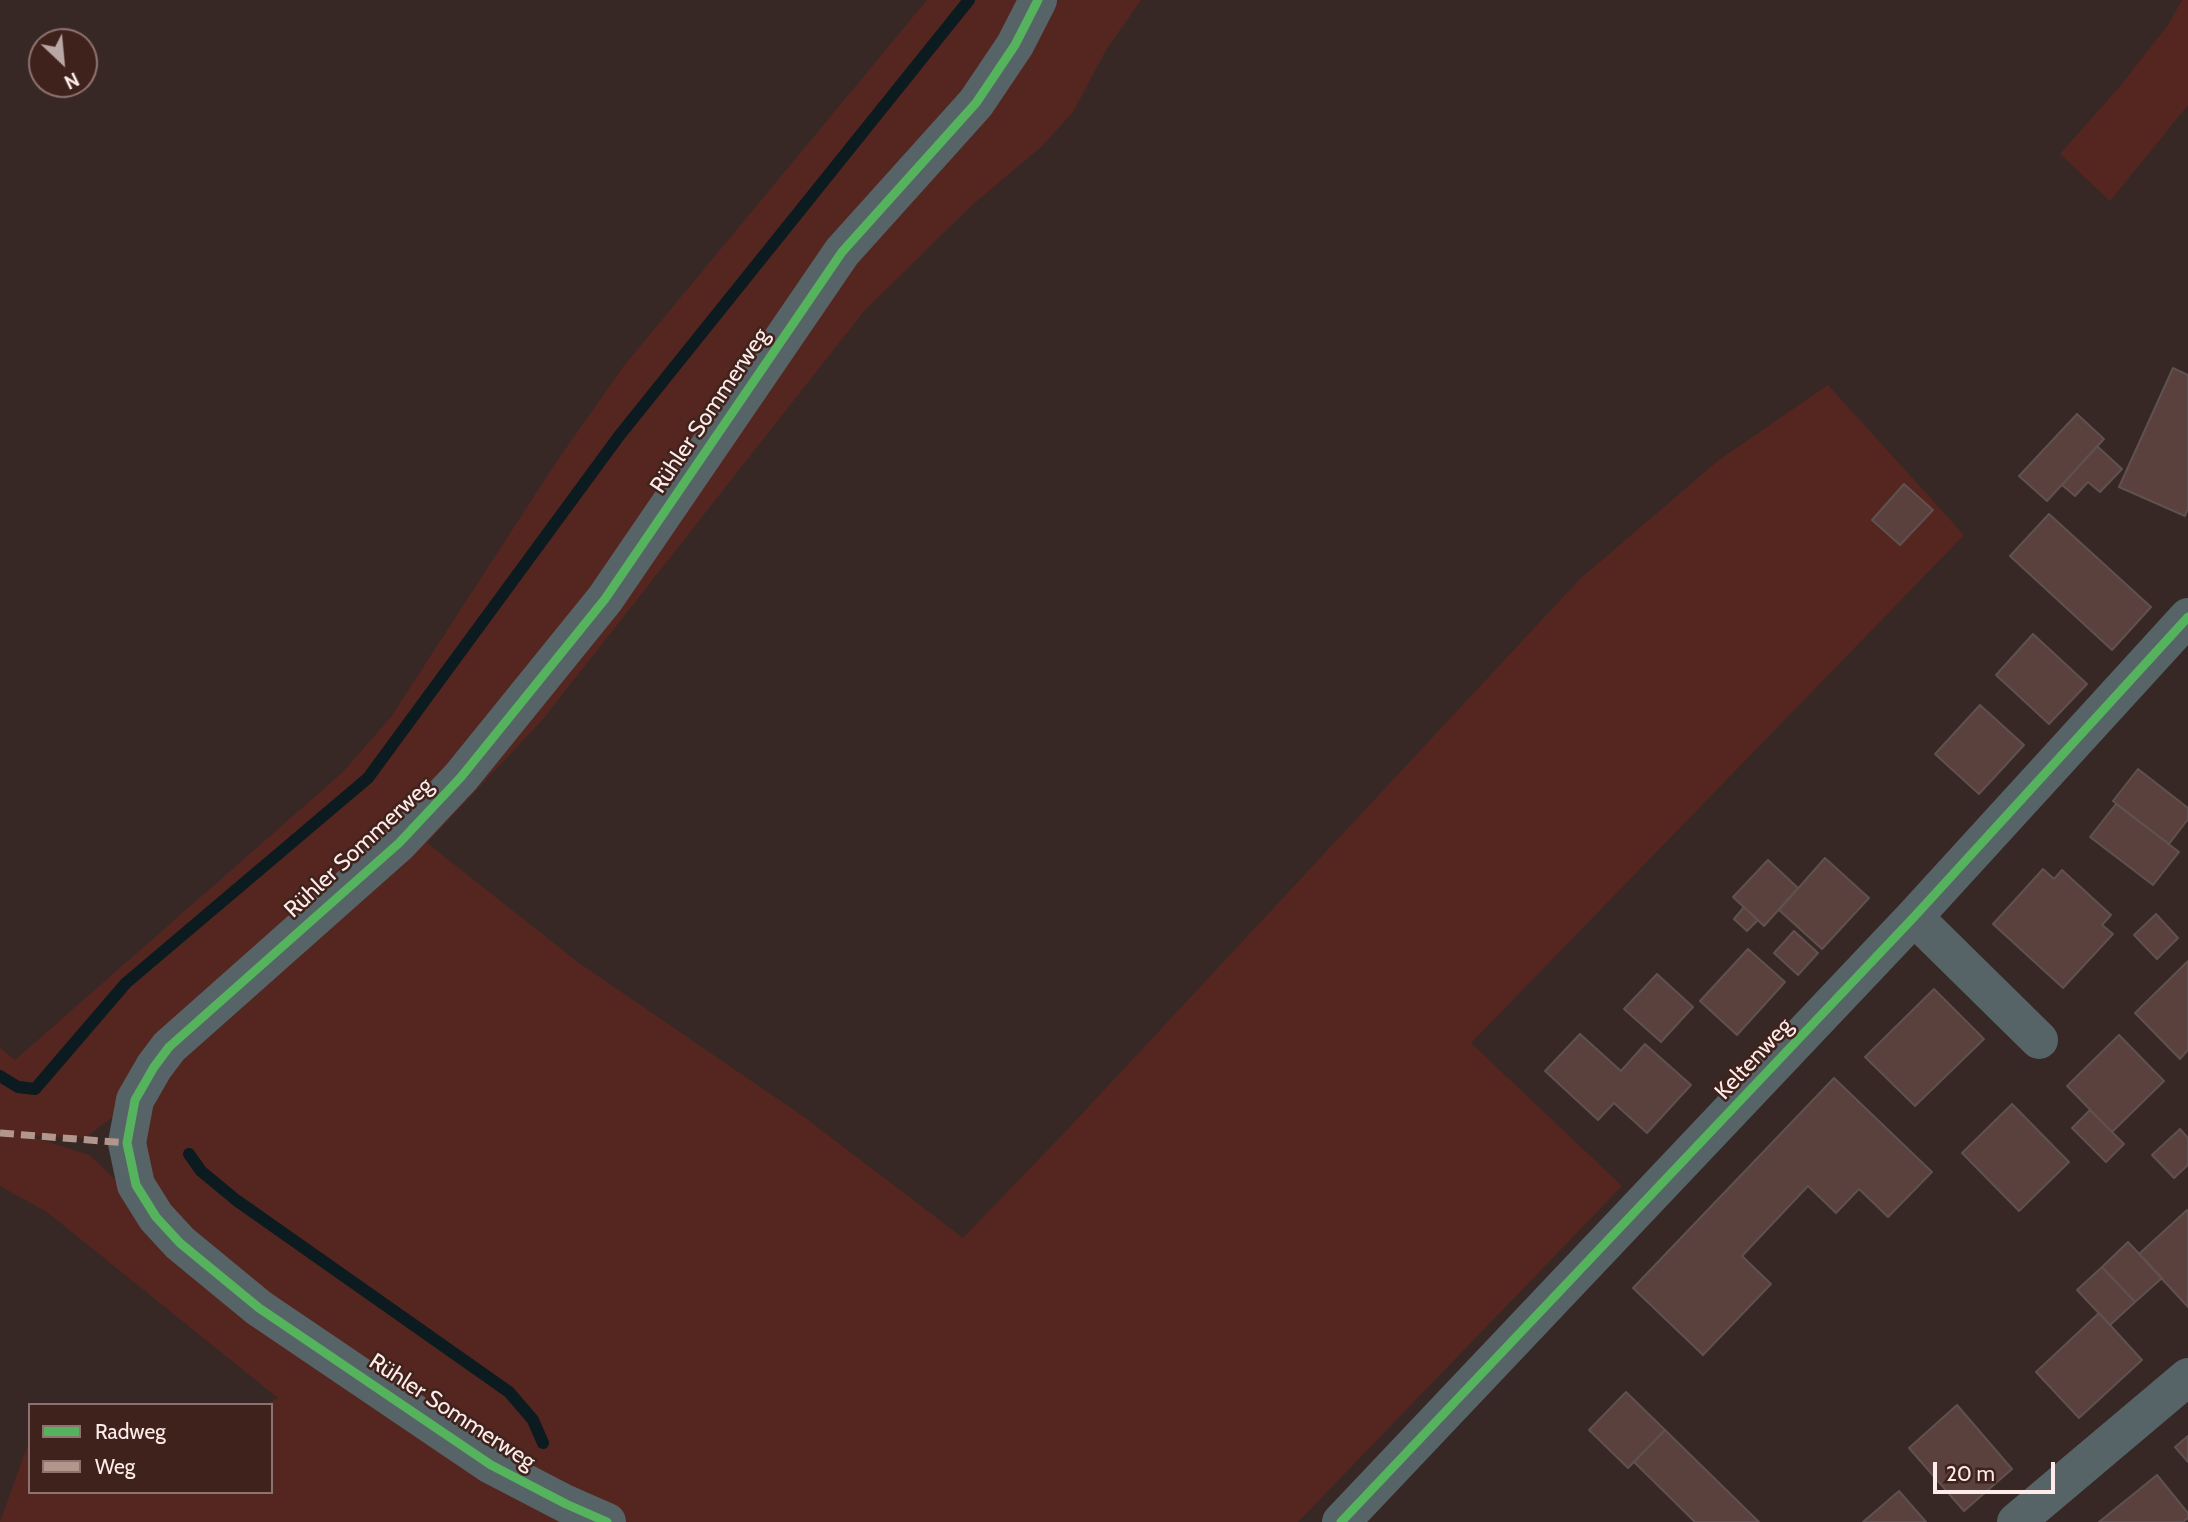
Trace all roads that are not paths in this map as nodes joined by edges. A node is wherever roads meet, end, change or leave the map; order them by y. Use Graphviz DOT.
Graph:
graph roads {
  1 [pos="1038,0"];
  2 [pos="2188,617"];
  3 [pos="1914,917"];
  4 [pos="2039,1040"];
  5 [pos="2188,1377"];
  6 [pos="607,1522"];
  7 [pos="1341,1522"];
  8 [pos="2016,1522"];
  1 -- 6 [label="street, Rühler Sommerweg"];
  2 -- 3 [label="street, Keltenweg"];
  3 -- 4 [label="street"];
  3 -- 7 [label="street, Keltenweg"];
  5 -- 8 [label="street"];
}
